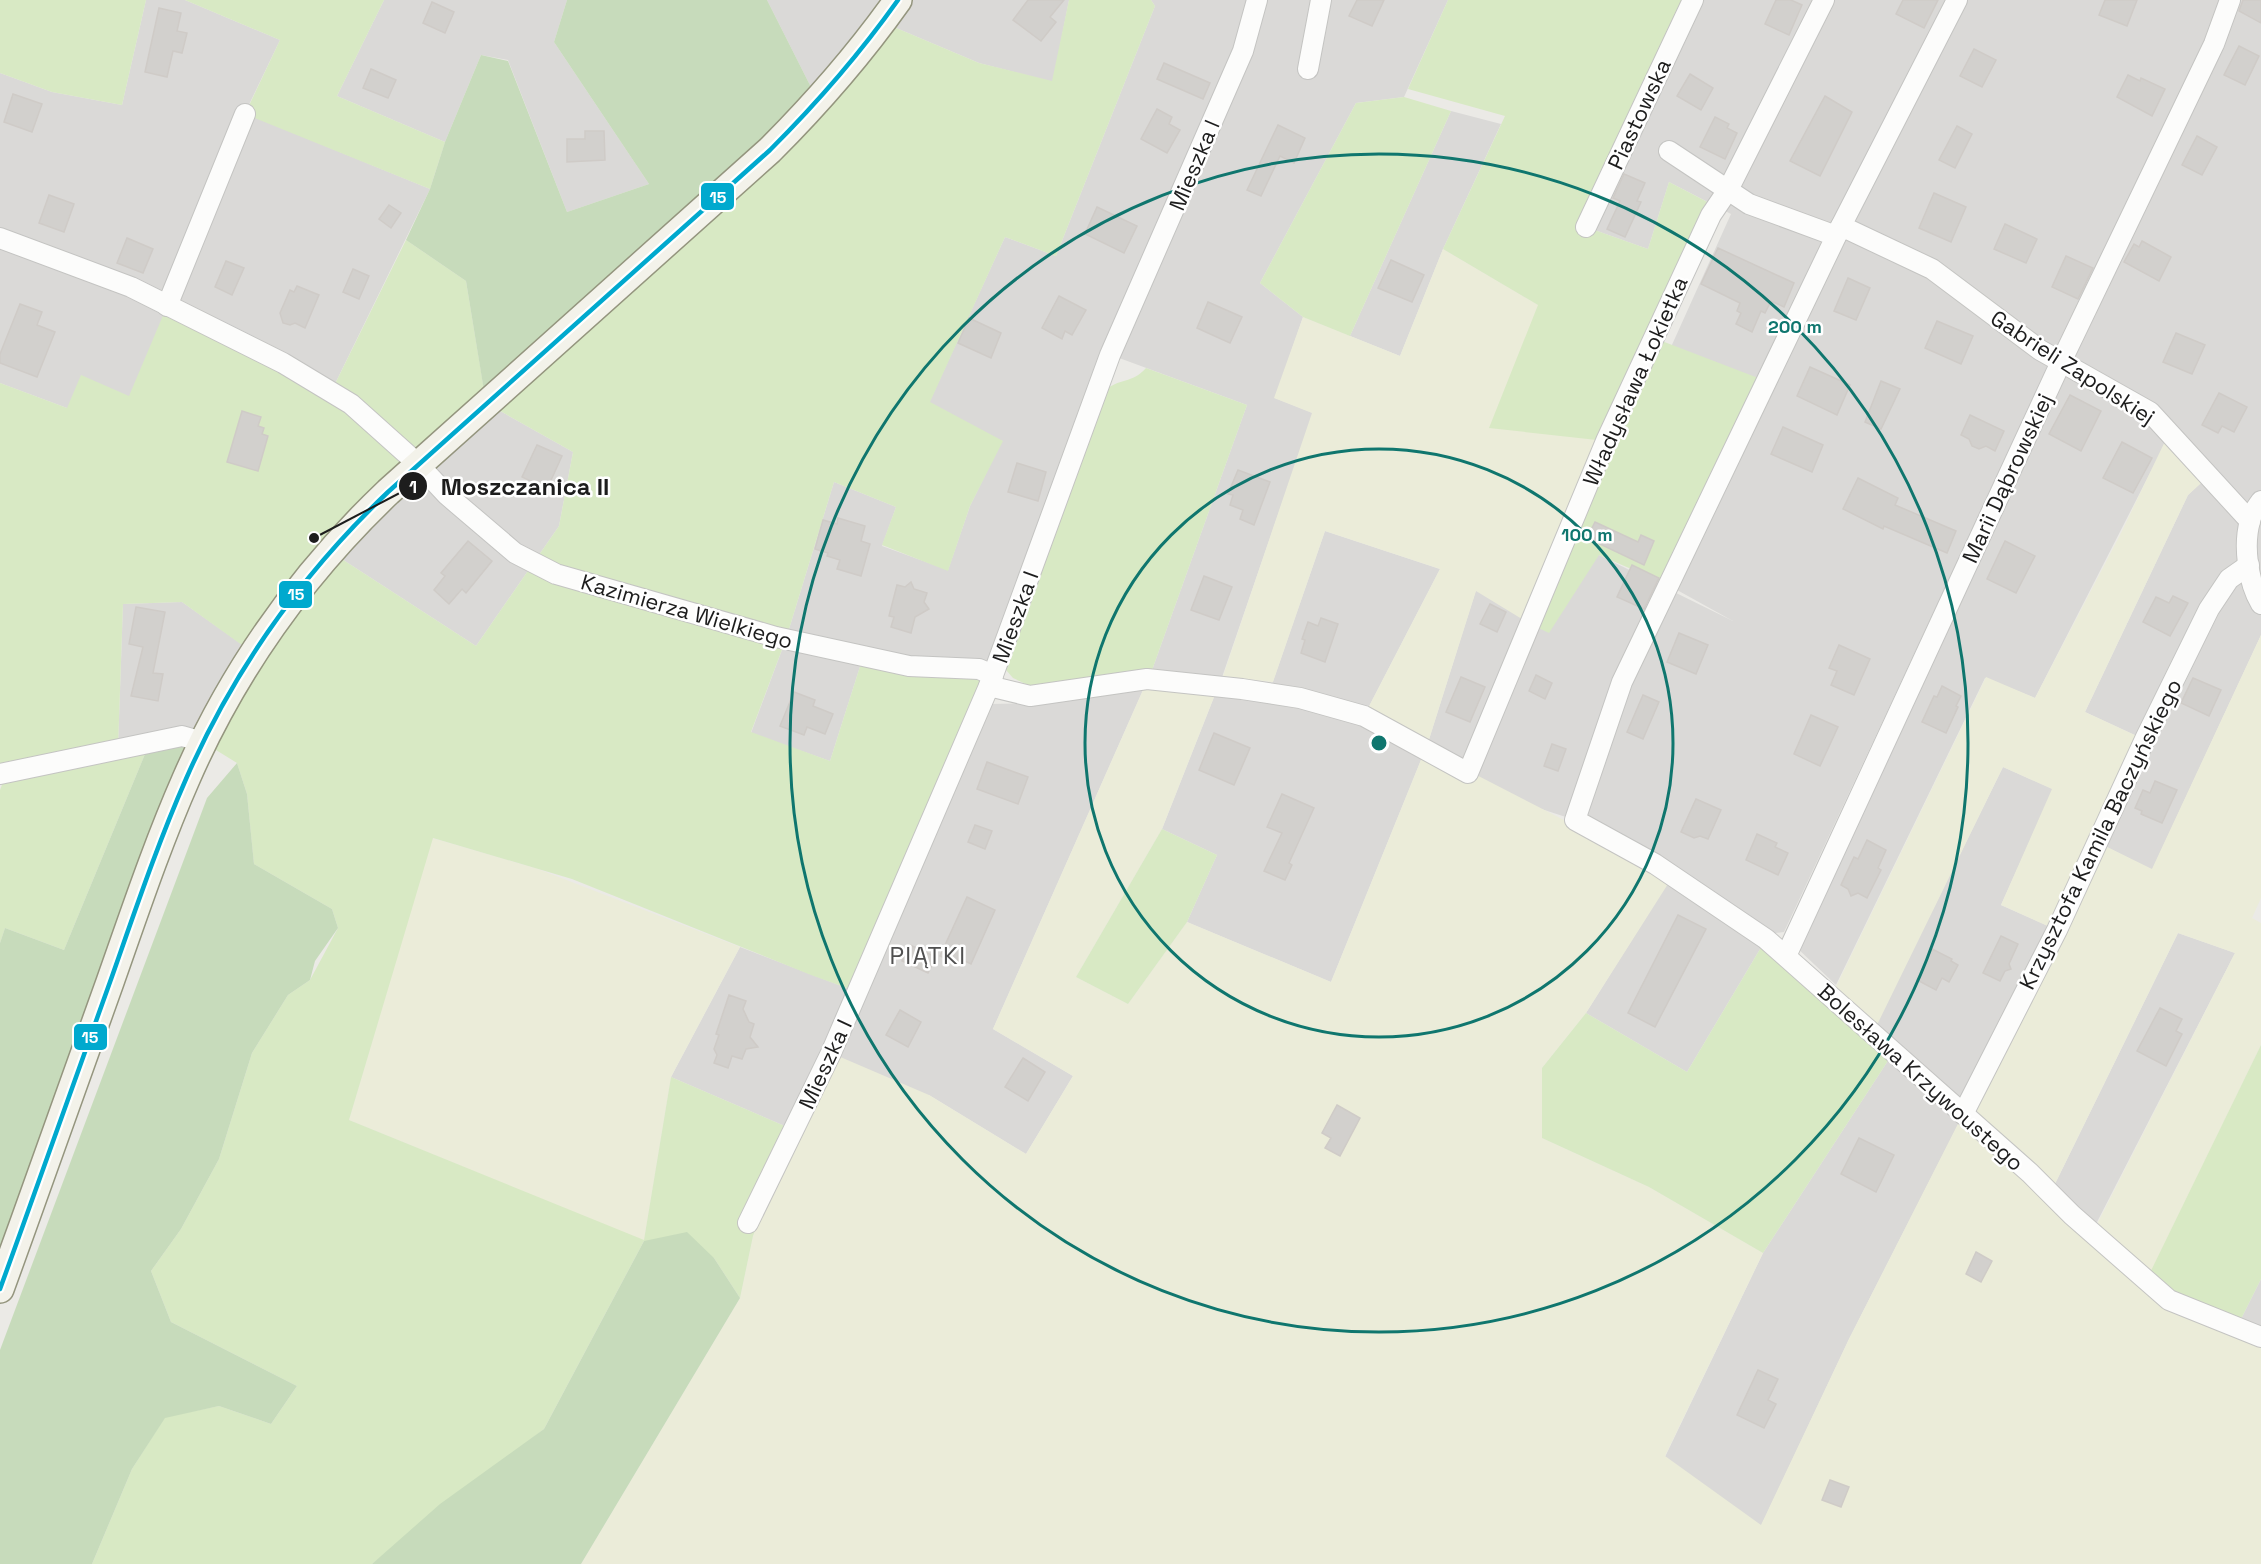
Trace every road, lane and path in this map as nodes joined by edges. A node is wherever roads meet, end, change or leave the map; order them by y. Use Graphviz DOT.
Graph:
graph roads {
  1 [pos="898,0"];
  2 [pos="1257,0"];
  3 [pos="1321,0"];
  4 [pos="1693,0"];
  5 [pos="1824,0"];
  6 [pos="1957,0"];
  7 [pos="2230,0"];
  8 [pos="1308,69"];
  9 [pos="245,114"];
  10 [pos="1669,151"];
  11 [pos="1728,190"];
  12 [pos="1586,227"];
  13 [pos="1839,231"];
  14 [pos="0,238"];
  15 [pos="167,306"];
  16 [pos="2061,362"];
  17 [pos="418,464"];
  18 [pos="2261,501"];
  19 [pos="2250,520"];
  20 [pos="2249,565"];
  21 [pos="2261,604"];
  22 [pos="991,680"];
  23 [pos="203,742"];
  24 [pos="0,774"];
  25 [pos="1786,956"];
  26 [pos="1963,1114"];
  27 [pos="748,1223"];
  28 [pos="0,1289"];
  29 [pos="2261,1337"];
  1 -- 17 [label="main road"];
  2 -- 22 [label="street, Mieszka I"];
  3 -- 8 [label="street"];
  4 -- 12 [label="street, Piastowska"];
  5 -- 11 [label="street, Władysława Łokietka"];
  6 -- 13 [label="street"];
  7 -- 16 [label="street, Marii Dąbrowskiej"];
  9 -- 15 [label="street"];
  10 -- 11 [label="street, Gabrieli Zapolskiej"];
  11 -- 13 [label="street, Gabrieli Zapolskiej"];
  11 -- 22 [label="street, Władysława Łokietka"];
  13 -- 16 [label="street, Gabrieli Zapolskiej"];
  13 -- 25 [label="street, Bolesława Krzywoustego"];
  14 -- 15 [label="street, Kazimierza Wielkiego"];
  15 -- 17 [label="street, Kazimierza Wielkiego"];
  16 -- 19 [label="street, Gabrieli Zapolskiej"];
  16 -- 25 [label="street, Marii Dąbrowskiej"];
  17 -- 22 [label="street, Kazimierza Wielkiego"];
  17 -- 23 [label="main road"];
  18 -- 19 [label="street"];
  19 -- 20 [label="street"];
  20 -- 21 [label="street"];
  20 -- 26 [label="street, Krzysztofa Kamila Baczyńskiego"];
  22 -- 27 [label="street, Mieszka I"];
  23 -- 24 [label="street"];
  23 -- 28 [label="main road"];
  25 -- 26 [label="street, Bolesława Krzywoustego"];
  26 -- 29 [label="street, Bolesława Krzywoustego"];
}
